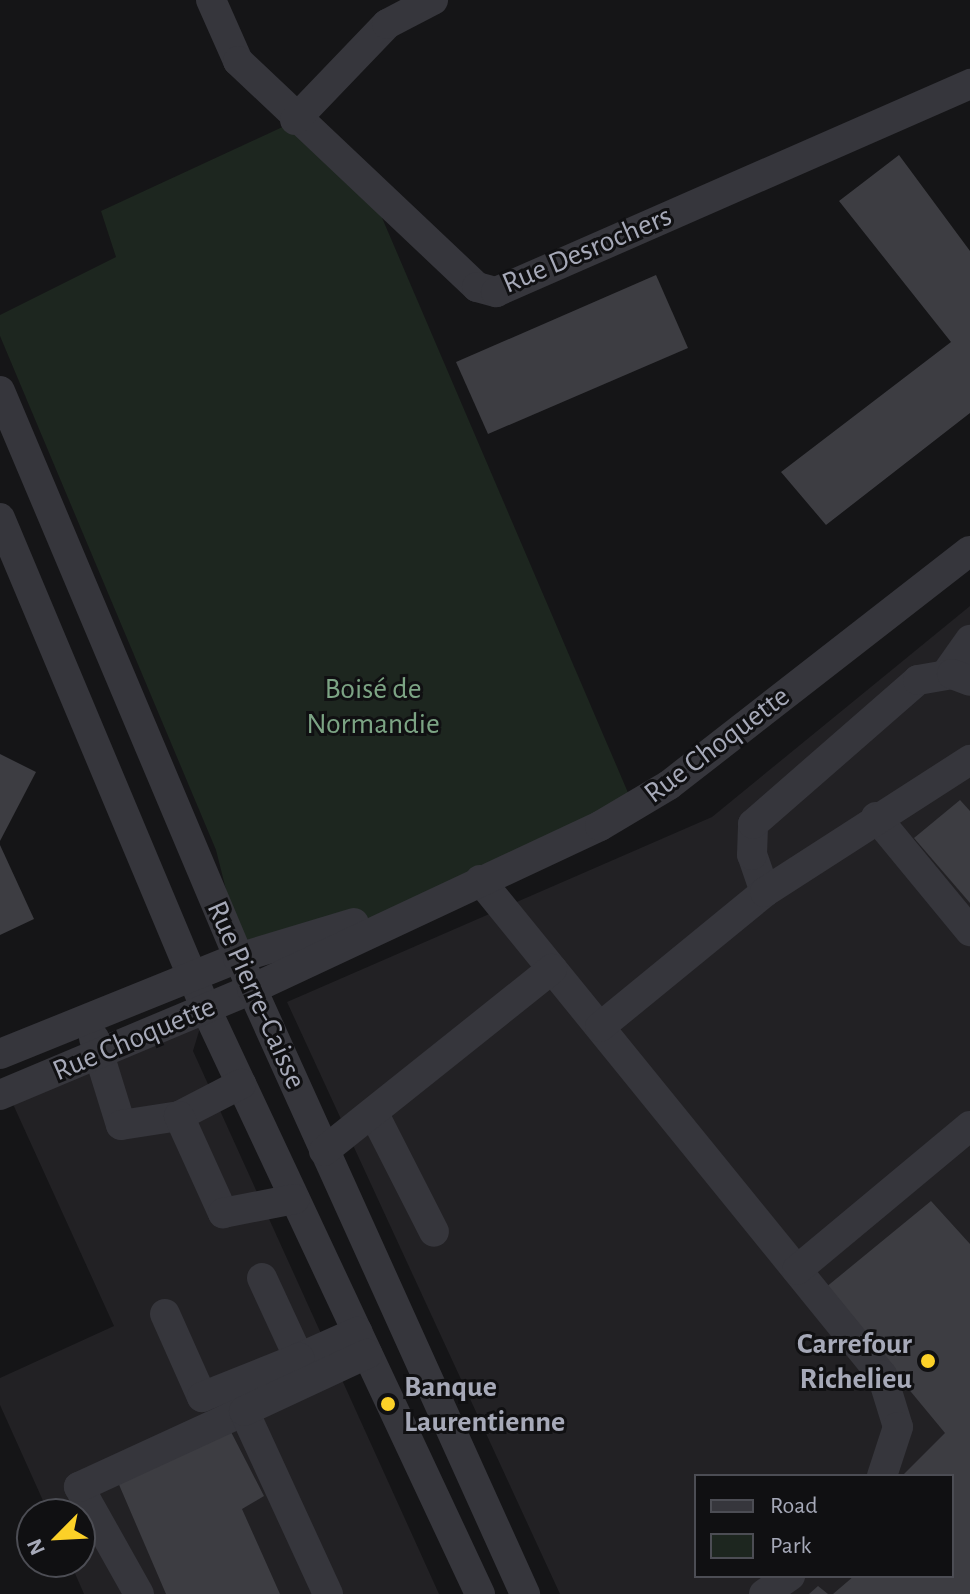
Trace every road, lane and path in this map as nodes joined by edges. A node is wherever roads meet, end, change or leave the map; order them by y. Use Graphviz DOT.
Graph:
graph roads {
  1 [pos="211,0"];
  2 [pos="433,0"];
  3 [pos="970,84"];
  4 [pos="295,120"];
  5 [pos="0,391"];
  6 [pos="45,498"];
  7 [pos="0,516"];
  8 [pos="970,551"];
  9 [pos="970,640"];
  10 [pos="958,678"];
  11 [pos="970,760"];
  12 [pos="876,817"];
  13 [pos="480,880"];
  14 [pos="765,892"];
  15 [pos="440,898"];
  16 [pos="970,931"];
  17 [pos="238,958"];
  18 [pos="552,969"];
  19 [pos="192,977"];
  20 [pos="252,989"];
  21 [pos="206,1009"];
  22 [pos="86,1018"];
  23 [pos="600,1027"];
  24 [pos="101,1053"];
  25 [pos="0,1054"];
  26 [pos="241,1084"];
  27 [pos="0,1095"];
  28 [pos="374,1114"];
  29 [pos="179,1116"];
  30 [pos="970,1126"];
  31 [pos="324,1151"];
  32 [pos="295,1199"];
  33 [pos="434,1232"];
  34 [pos="797,1270"];
  35 [pos="262,1278"];
  36 [pos="165,1314"];
  37 [pos="362,1343"];
  38 [pos="299,1358"];
  39 [pos="244,1411"];
  40 [pos="883,1474"];
  41 [pos="787,1578"];
  42 [pos="139,1594"];
  43 [pos="328,1594"];
  44 [pos="480,1594"];
  45 [pos="525,1594"];
  46 [pos="764,1594"];
  1 -- 4 [label="street, Rue Desrochers"];
  2 -- 4 [label="street"];
  3 -- 4 [label="street, Rue Desrochers"];
  5 -- 6 [label="street, Rue Pierre-Caisse"];
  6 -- 7 [label="street"];
  6 -- 17 [label="street, Rue Pierre-Caisse"];
  7 -- 19 [label="street, Rue Pierre-Caisse"];
  8 -- 13 [label="street, Rue Choquette"];
  9 -- 10 [label="street"];
  10 -- 14 [label="street"];
  11 -- 12 [label="street"];
  12 -- 14 [label="street"];
  12 -- 16 [label="street"];
  13 -- 15 [label="street, Rue Choquette"];
  13 -- 18 [label="street"];
  14 -- 23 [label="street"];
  15 -- 17 [label="street, Rue Choquette"];
  15 -- 20 [label="street, Rue Choquette"];
  17 -- 19 [label="street, Rue Choquette"];
  17 -- 20 [label="street, Rue Pierre-Caisse"];
  18 -- 23 [label="street"];
  18 -- 28 [label="street"];
  19 -- 21 [label="street, Rue Pierre-Caisse"];
  19 -- 22 [label="street, Rue Choquette"];
  20 -- 21 [label="street, Rue Choquette"];
  20 -- 31 [label="street, Rue Pierre-Caisse"];
  21 -- 24 [label="street, Rue Choquette"];
  21 -- 26 [label="street, Rue Pierre-Caisse"];
  22 -- 24 [label="street"];
  22 -- 25 [label="street, Rue Choquette"];
  23 -- 34 [label="street"];
  24 -- 27 [label="street, Rue Choquette"];
  24 -- 29 [label="street"];
  26 -- 29 [label="street"];
  26 -- 32 [label="street, Rue Pierre-Caisse"];
  28 -- 31 [label="street"];
  28 -- 33 [label="street"];
  29 -- 32 [label="street"];
  30 -- 34 [label="street"];
  31 -- 45 [label="street, Rue Pierre-Caisse"];
  32 -- 37 [label="street, Rue Pierre-Caisse"];
  34 -- 40 [label="street"];
  35 -- 38 [label="street"];
  36 -- 38 [label="street"];
  37 -- 38 [label="street"];
  37 -- 39 [label="street"];
  37 -- 44 [label="street, Rue Pierre-Caisse"];
  39 -- 42 [label="street"];
  39 -- 43 [label="street"];
  41 -- 46 [label="street"];
}
